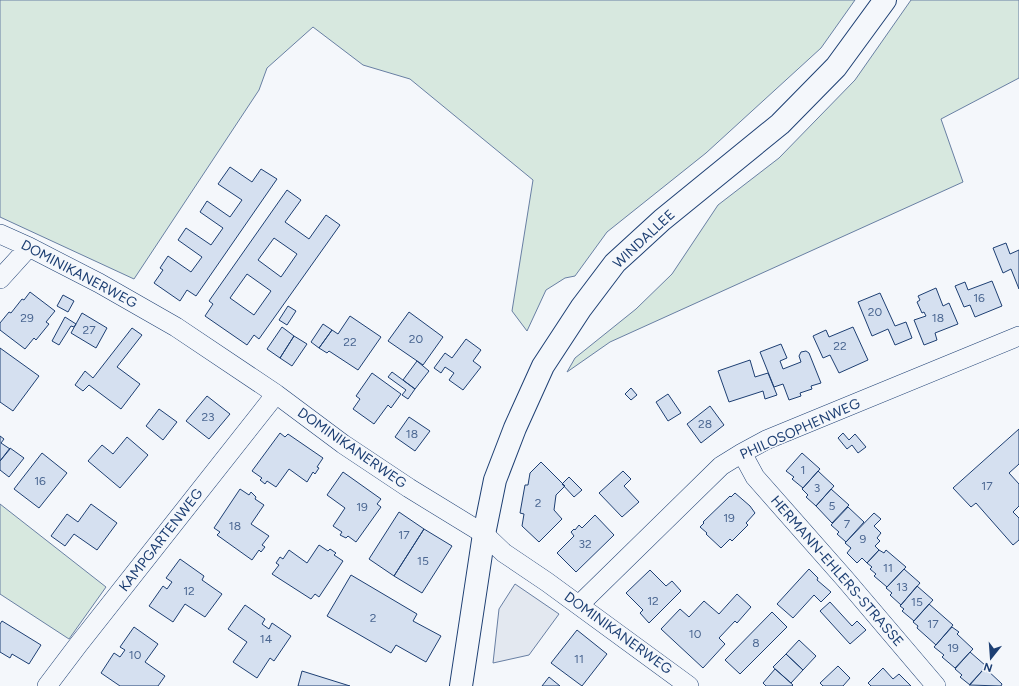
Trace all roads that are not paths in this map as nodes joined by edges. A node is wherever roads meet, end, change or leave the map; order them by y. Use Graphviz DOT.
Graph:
graph roads {
  1 [pos="886,0"];
  2 [pos="0,234"];
  3 [pos="29,246"];
  4 [pos="0,279"];
  5 [pos="1019,336"];
  6 [pos="276,394"];
  7 [pos="742,452"];
  8 [pos="484,534"];
  9 [pos="579,605"];
  10 [pos="47,686"];
  11 [pos="461,686"];
  12 [pos="689,686"];
  13 [pos="936,686"];
  1 -- 8 [label="main road, WINDALLEE"];
  2 -- 3 [label="street, DOMINIKANERWEG"];
  3 -- 4 [label="street"];
  3 -- 6 [label="street, DOMINIKANERWEG"];
  5 -- 7 [label="street, PHILOSOPHENWEG"];
  6 -- 8 [label="street, DOMINIKANERWEG"];
  6 -- 10 [label="street, KAMPGARTENWEG"];
  7 -- 9 [label="street, PHILOSOPHENWEG"];
  7 -- 13 [label="street, HERMANN-EHLERS-STRASSE"];
  8 -- 9 [label="street, DOMINIKANERWEG"];
  8 -- 11 [label="main road, WINDALLEE"];
  9 -- 12 [label="street, DOMINIKANERWEG"];
}
